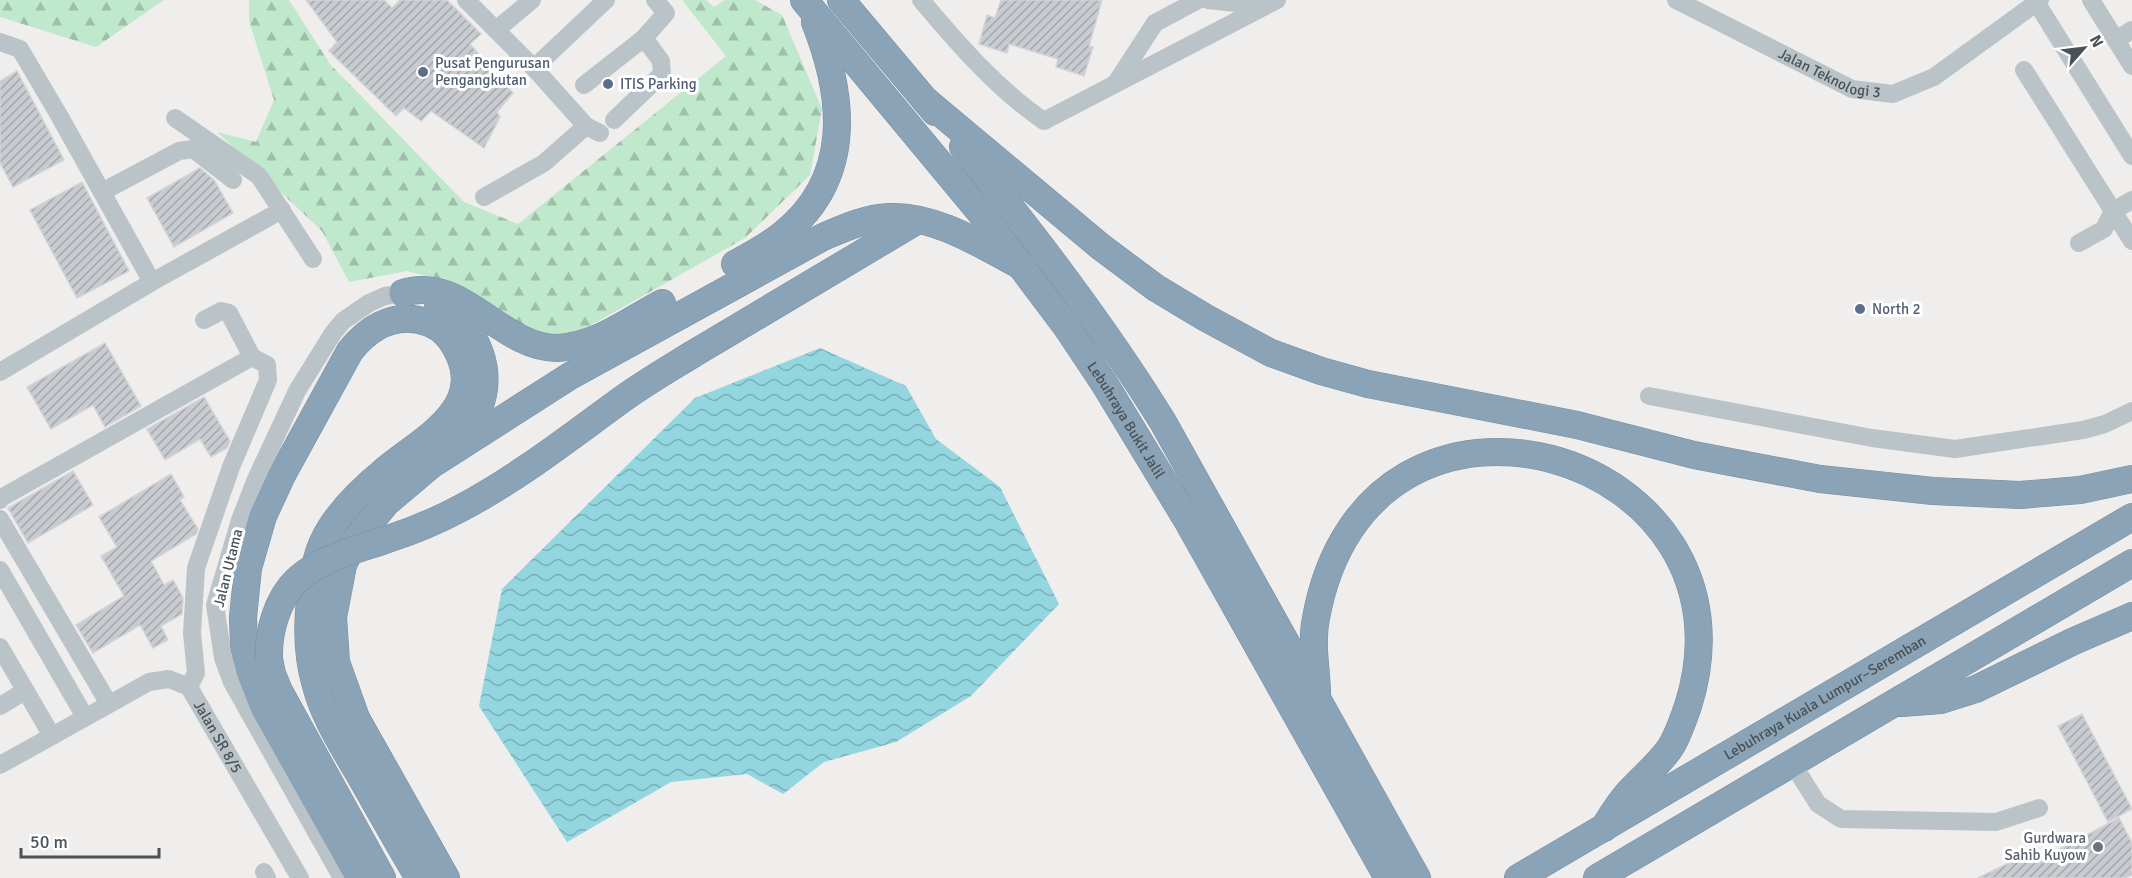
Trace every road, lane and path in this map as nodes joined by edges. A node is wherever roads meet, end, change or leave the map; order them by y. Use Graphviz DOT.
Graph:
graph roads {
  1 [pos="466,0"];
  2 [pos="532,0"];
  3 [pos="606,0"];
  4 [pos="655,0"];
  5 [pos="841,0"];
  6 [pos="1198,0"];
  7 [pos="1208,0"];
  8 [pos="1676,0"];
  9 [pos="2091,0"];
  10 [pos="924,1"];
  11 [pos="2038,1"];
  12 [pos="806,2"];
  13 [pos="1271,3"];
  14 [pos="496,30"];
  15 [pos="2132,30"];
  16 [pos="644,38"];
  17 [pos="2116,40"];
  18 [pos="0,42"];
  19 [pos="2132,66"];
  20 [pos="534,68"];
  21 [pos="2024,70"];
  22 [pos="1115,84"];
  23 [pos="584,85"];
  24 [pos="925,100"];
  25 [pos="175,118"];
  26 [pos="614,120"];
  27 [pos="2132,156"];
  28 [pos="233,180"];
  29 [pos="102,192"];
  30 [pos="484,197"];
  31 [pos="2132,200"];
  32 [pos="282,210"];
  33 [pos="2113,211"];
  34 [pos="918,220"];
  35 [pos="2104,229"];
  36 [pos="2130,234"];
  37 [pos="2079,243"];
  38 [pos="313,259"];
  39 [pos="1023,267"];
  40 [pos="152,282"];
  41 [pos="402,293"];
  42 [pos="204,320"];
  43 [pos="252,357"];
  44 [pos="0,372"];
  45 [pos="1649,396"];
  46 [pos="2132,411"];
  47 [pos="431,465"];
  48 [pos="2132,479"];
  49 [pos="0,500"];
  50 [pos="2132,517"];
  51 [pos="0,519"];
  52 [pos="2132,564"];
  53 [pos="0,570"];
  54 [pos="2132,616"];
  55 [pos="0,647"];
  56 [pos="189,687"];
  57 [pos="25,691"];
  58 [pos="1317,698"];
  59 [pos="109,704"];
  60 [pos="1895,704"];
  61 [pos="0,706"];
  62 [pos="85,717"];
  63 [pos="52,736"];
  64 [pos="1792,763"];
  65 [pos="0,765"];
  66 [pos="2039,808"];
  67 [pos="1604,828"];
  68 [pos="1400,873"];
  69 [pos="300,878"];
  70 [pos="342,878"];
  71 [pos="360,878"];
  72 [pos="382,878"];
  73 [pos="419,878"];
  74 [pos="446,878"];
  75 [pos="1518,878"];
  76 [pos="1597,878"];
  1 -- 14 [label="street"];
  2 -- 14 [label="street"];
  3 -- 20 [label="street"];
  4 -- 16 [label="street"];
  5 -- 24 [label="highway, Lebuhraya Bukit Jalil"];
  6 -- 22 [label="street"];
  7 -- 13 [label="street"];
  8 -- 11 [label="street, Jalan Teknologi 3"];
  9 -- 17 [label="street"];
  10 -- 22 [label="street"];
  11 -- 27 [label="street"];
  12 -- 39 [label="highway, Lebuhraya Bukit Jalil"];
  12 -- 41 [label="highway"];
  13 -- 22 [label="street"];
  14 -- 20 [label="street"];
  15 -- 17 [label="street"];
  16 -- 23 [label="street"];
  16 -- 26 [label="street"];
  17 -- 19 [label="street"];
  18 -- 29 [label="street"];
  20 -- 30 [label="street"];
  21 -- 33 [label="street"];
  24 -- 48 [label="highway"];
  24 -- 58 [label="highway, Lebuhraya Bukit Jalil"];
  25 -- 32 [label="street"];
  28 -- 29 [label="street"];
  29 -- 40 [label="street"];
  31 -- 33 [label="street"];
  32 -- 38 [label="street"];
  32 -- 40 [label="street"];
  33 -- 35 [label="street"];
  33 -- 36 [label="street"];
  34 -- 39 [label="highway"];
  34 -- 47 [label="highway"];
  34 -- 72 [label="highway, bridge"];
  35 -- 36 [label="street"];
  35 -- 37 [label="street"];
  39 -- 68 [label="highway, Lebuhraya Bukit Jalil"];
  40 -- 44 [label="street"];
  41 -- 47 [label="highway"];
  41 -- 70 [label="street, Jalan Utama"];
  42 -- 43 [label="street"];
  43 -- 49 [label="street"];
  43 -- 56 [label="street"];
  45 -- 46 [label="street"];
  47 -- 74 [label="highway"];
  50 -- 67 [label="highway, Lebuhraya Kuala Lumpur–Seremban"];
  51 -- 59 [label="street"];
  52 -- 60 [label="highway"];
  53 -- 62 [label="street"];
  54 -- 60 [label="highway"];
  55 -- 57 [label="street"];
  56 -- 59 [label="street, Jalan SR 8/5"];
  56 -- 69 [label="street, Jalan SR 8/5"];
  57 -- 61 [label="street"];
  57 -- 63 [label="street"];
  58 -- 67 [label="highway"];
  58 -- 68 [label="highway, Lebuhraya Bukit Jalil"];
  59 -- 62 [label="street, Jalan SR 8/5"];
  60 -- 64 [label="highway"];
  62 -- 63 [label="street, Jalan SR 8/5"];
  63 -- 65 [label="street, Jalan SR 8/5"];
  64 -- 66 [label="street"];
  64 -- 76 [label="highway"];
  67 -- 75 [label="highway, Lebuhraya Kuala Lumpur–Seremban"];
  71 -- 73 [label="highway"];
}
